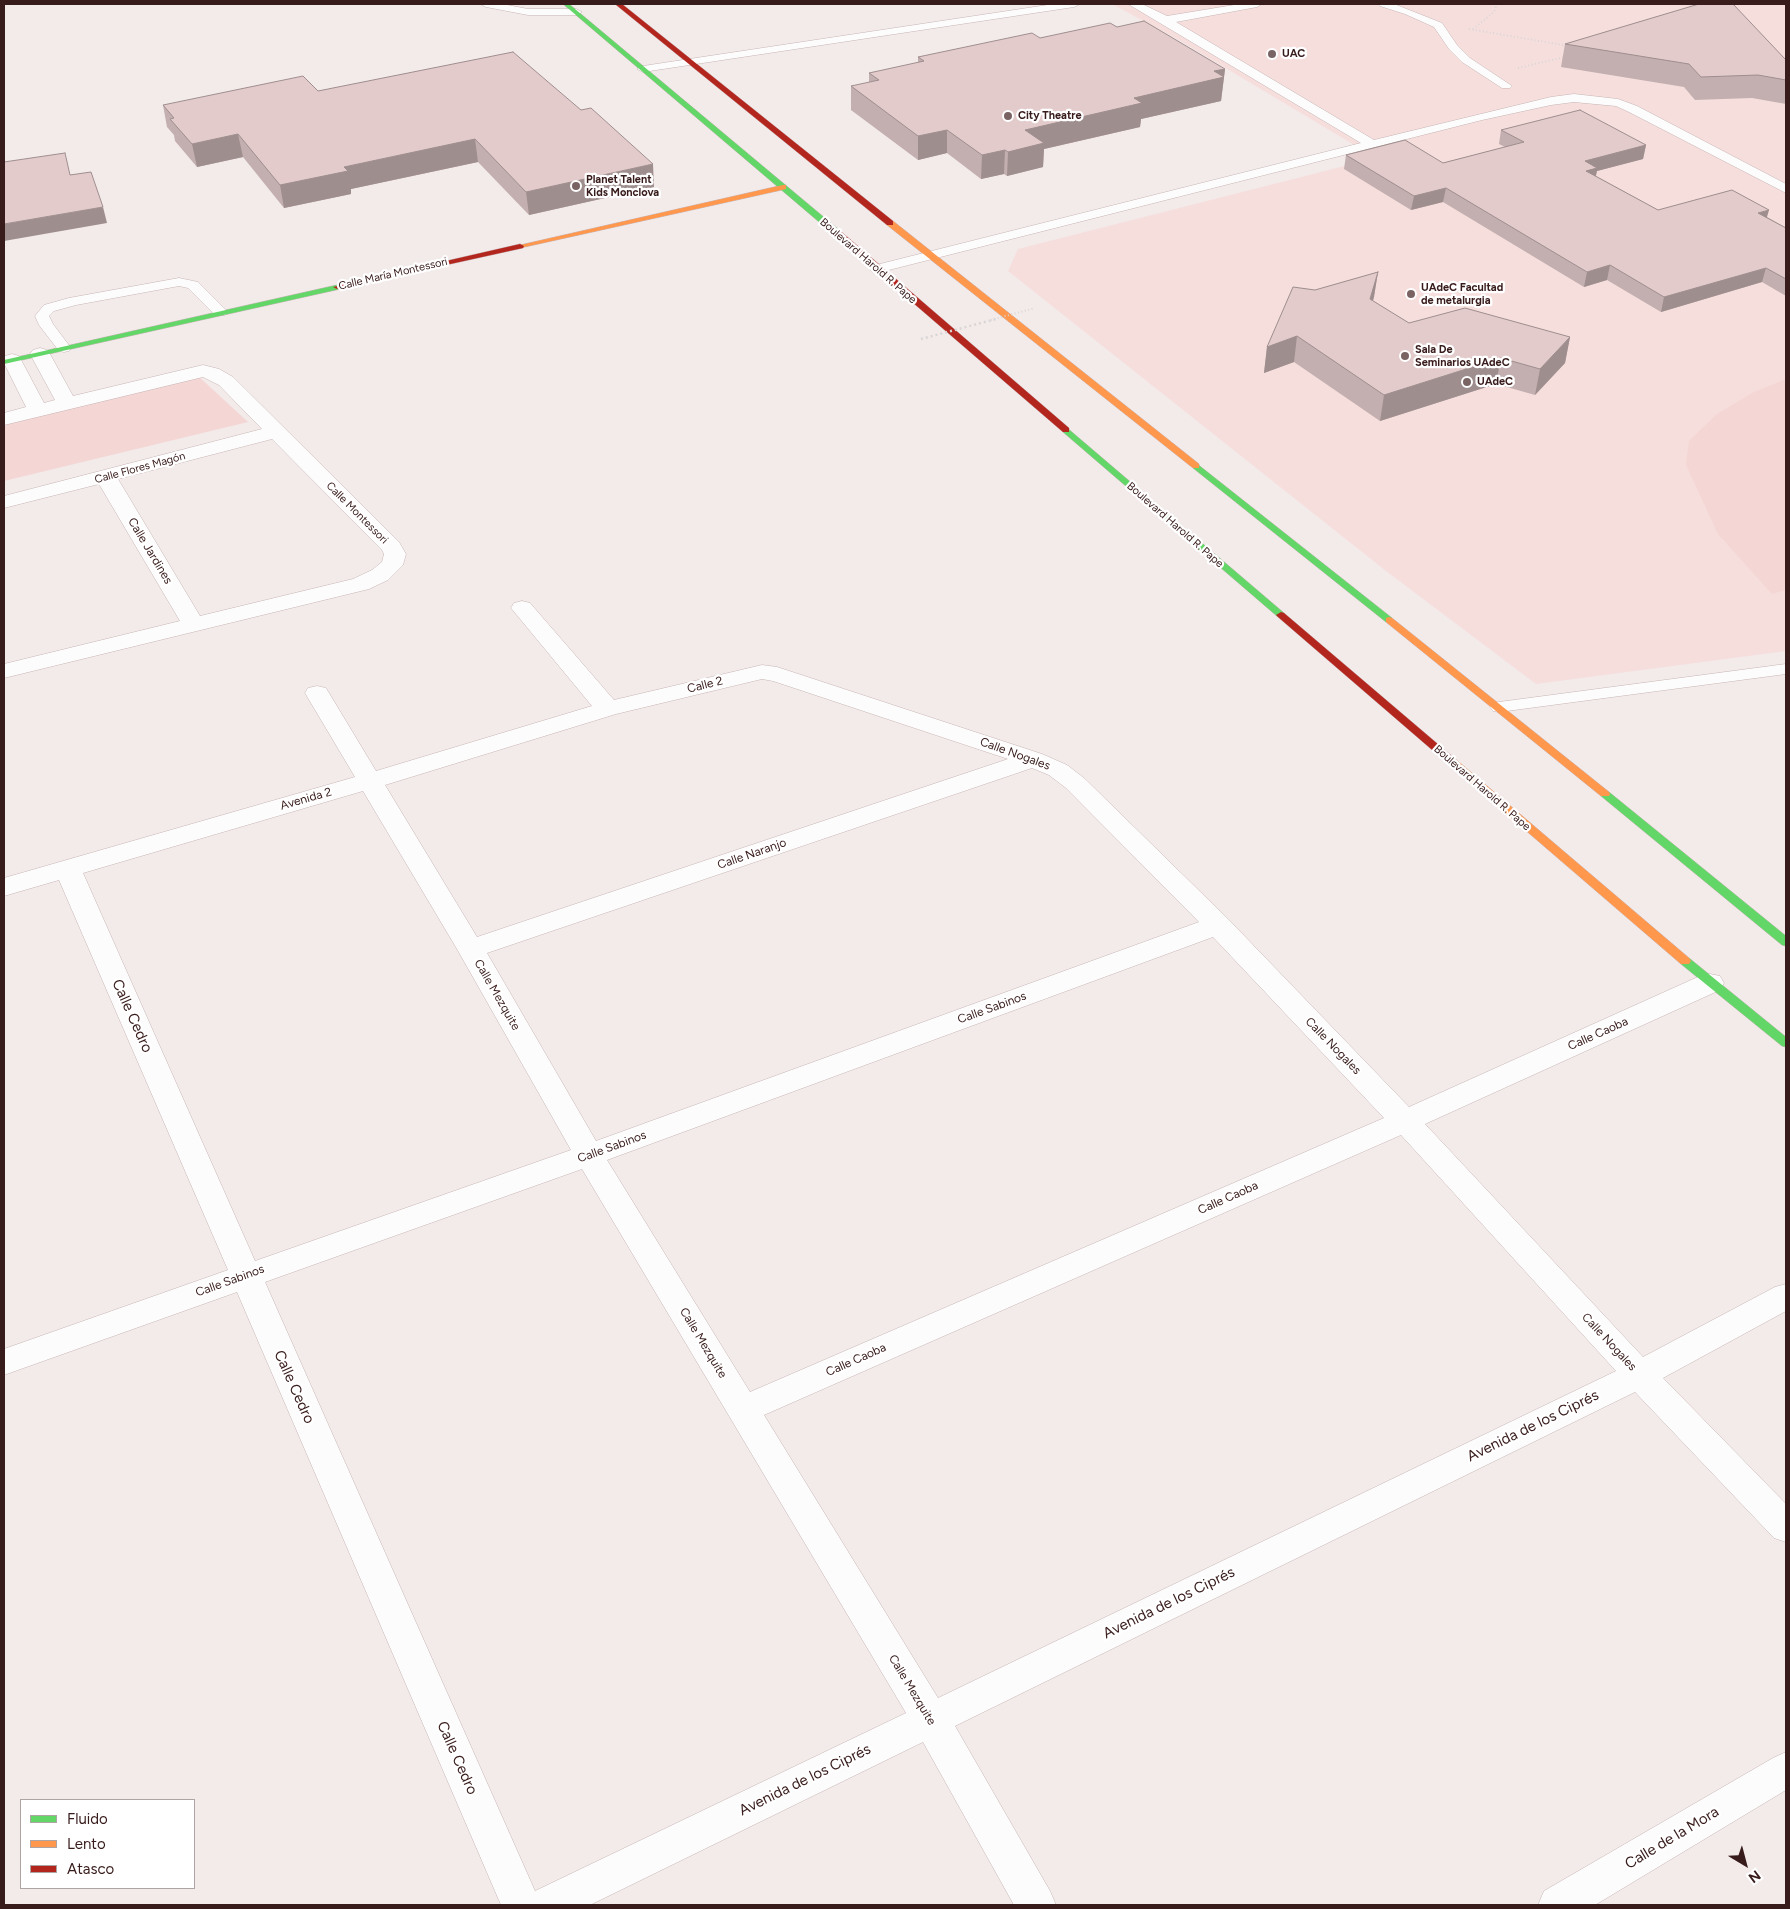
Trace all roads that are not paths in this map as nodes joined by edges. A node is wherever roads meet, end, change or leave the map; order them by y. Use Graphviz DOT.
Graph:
graph roads {
  1 [pos="486,4"];
  2 [pos="566,4"];
  3 [pos="618,4"];
  4 [pos="1074,4"];
  5 [pos="1134,4"];
  6 [pos="1257,4"];
  7 [pos="1384,4"];
  8 [pos="576,12"];
  9 [pos="1166,20"];
  10 [pos="689,62"];
  11 [pos="643,69"];
  12 [pos="1506,86"];
  13 [pos="1371,144"];
  14 [pos="783,187"];
  15 [pos="1786,189"];
  16 [pos="929,256"];
  17 [pos="877,269"];
  18 [pos="220,312"];
  19 [pos="64,348"];
  20 [pos="40,354"];
  21 [pos="8,361"];
  22 [pos="67,404"];
  23 [pos="38,411"];
  24 [pos="4,419"];
  25 [pos="276,432"];
  26 [pos="106,477"];
  27 [pos="4,502"];
  28 [pos="522,608"];
  29 [pos="194,625"];
  30 [pos="1786,669"];
  31 [pos="4,671"];
  32 [pos="802,682"];
  33 [pos="317,693"];
  34 [pos="1499,707"];
  35 [pos="608,709"];
  36 [pos="1033,759"];
  37 [pos="370,781"];
  38 [pos="68,869"];
  39 [pos="4,887"];
  40 [pos="1218,925"];
  41 [pos="1786,942"];
  42 [pos="471,949"];
  43 [pos="1710,983"];
  44 [pos="1786,1043"];
  45 [pos="1405,1121"];
  46 [pos="589,1155"];
  47 [pos="245,1275"];
  48 [pos="1786,1296"];
  49 [pos="4,1362"];
  50 [pos="1639,1375"];
  51 [pos="744,1410"];
  52 [pos="1786,1526"];
  53 [pos="930,1719"];
  54 [pos="1786,1770"];
  55 [pos="521,1905"];
  56 [pos="550,1905"];
  57 [pos="1036,1905"];
  58 [pos="1558,1905"];
  1 -- 8 [label="lane"];
  2 -- 8 [label="main road, Boulevard Harold R. Pape"];
  3 -- 10 [label="main road"];
  4 -- 10 [label="lane"];
  5 -- 9 [label="lane"];
  6 -- 9 [label="lane"];
  7 -- 12 [label="lane"];
  8 -- 11 [label="main road, Boulevard Harold R. Pape"];
  9 -- 13 [label="lane"];
  10 -- 11 [label="lane"];
  10 -- 16 [label="main road"];
  11 -- 14 [label="main road, Boulevard Harold R. Pape"];
  13 -- 15 [label="lane"];
  13 -- 16 [label="lane"];
  14 -- 17 [label="main road, Boulevard Harold R. Pape"];
  14 -- 18 [label="main road, Calle María Montessori"];
  16 -- 17 [label="lane"];
  16 -- 34 [label="main road"];
  17 -- 43 [label="main road, Boulevard Harold R. Pape"];
  18 -- 19 [label="main road, Calle María Montessori"];
  18 -- 19 [label="lane"];
  19 -- 20 [label="main road, Calle María Montessori"];
  20 -- 21 [label="main road, Calle María Montessori"];
  20 -- 22 [label="street"];
  21 -- 23 [label="street"];
  22 -- 23 [label="street, Calle Montessori"];
  22 -- 25 [label="street, Calle Montessori"];
  23 -- 24 [label="street, Calle Montessori"];
  25 -- 26 [label="street, Calle Flores Magón"];
  25 -- 29 [label="street, Calle Montessori"];
  26 -- 27 [label="street, Calle Flores Magón"];
  26 -- 29 [label="street, Calle Jardines"];
  28 -- 35 [label="street"];
  29 -- 31 [label="street, Calle Montessori"];
  30 -- 34 [label="lane"];
  32 -- 35 [label="street, Calle 2"];
  32 -- 36 [label="street, Calle Nogales"];
  33 -- 37 [label="street, Calle Mezquite"];
  34 -- 41 [label="main road"];
  35 -- 37 [label="street, Avenida 2"];
  36 -- 40 [label="street, Calle Nogales"];
  36 -- 42 [label="street, Calle Naranjo"];
  37 -- 38 [label="street, Avenida 2"];
  37 -- 42 [label="street, Calle Mezquite"];
  38 -- 39 [label="street, Avenida 2"];
  38 -- 47 [label="street, Calle Cedro"];
  40 -- 45 [label="street, Calle Nogales"];
  40 -- 46 [label="street, Calle Sabinos"];
  42 -- 46 [label="street, Calle Mezquite"];
  43 -- 44 [label="main road, Boulevard Harold R. Pape"];
  43 -- 45 [label="street, Calle Caoba"];
  45 -- 50 [label="street, Calle Nogales"];
  45 -- 51 [label="street, Calle Caoba"];
  46 -- 47 [label="street, Calle Sabinos"];
  46 -- 51 [label="street, Calle Mezquite"];
  47 -- 49 [label="street, Calle Sabinos"];
  47 -- 55 [label="street, Calle Cedro"];
  48 -- 50 [label="street, Avenida de los Ciprés"];
  50 -- 52 [label="street, Calle Nogales"];
  50 -- 53 [label="street, Avenida de los Ciprés"];
  51 -- 53 [label="street, Calle Mezquite"];
  53 -- 56 [label="street, Avenida de los Ciprés"];
  53 -- 57 [label="street, Calle Mezquite"];
  54 -- 58 [label="street, Calle de la Mora"];
}
